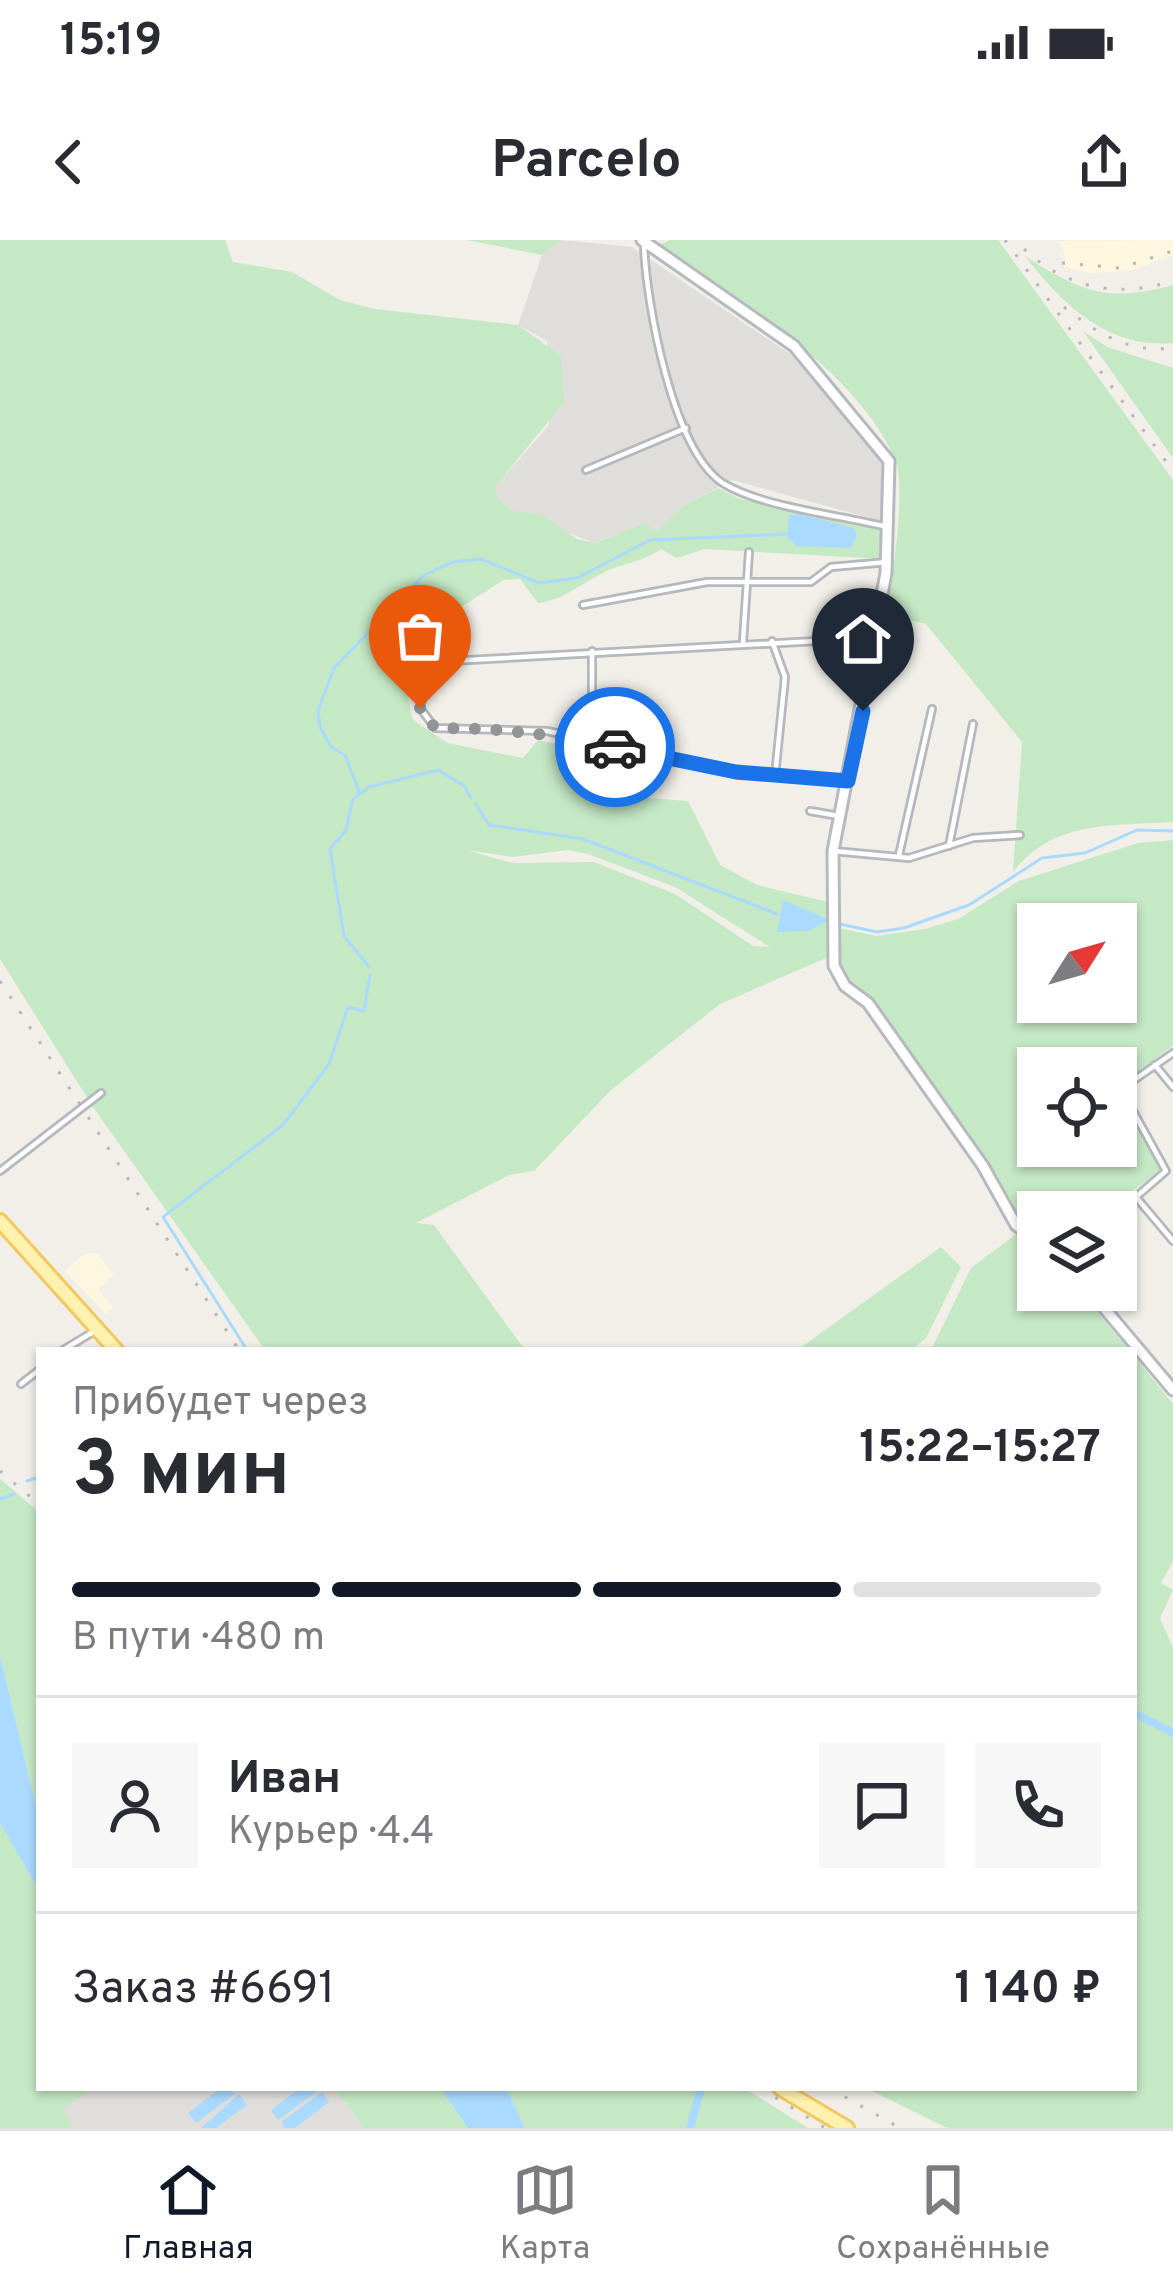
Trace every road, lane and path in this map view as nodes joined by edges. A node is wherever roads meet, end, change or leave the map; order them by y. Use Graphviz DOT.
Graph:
graph roads {
  1 [pos="643,241"];
  2 [pos="686,428"];
  3 [pos="586,470"];
  4 [pos="887,527"];
  5 [pos="748,552"];
  6 [pos="887,562"];
  7 [pos="746,583"];
  8 [pos="583,604"];
  9 [pos="876,638"];
  10 [pos="772,641"];
  11 [pos="742,642"];
  12 [pos="592,651"];
  13 [pos="431,662"];
  14 [pos="425,688"];
  15 [pos="932,709"];
  16 [pos="973,724"];
  17 [pos="592,742"];
  18 [pos="775,776"];
  19 [pos="848,781"];
  20 [pos="811,811"];
  21 [pos="839,816"];
  22 [pos="1020,835"];
  23 [pos="949,846"];
  24 [pos="833,851"];
  25 [pos="898,856"];
  26 [pos="1173,1053"];
  27 [pos="1155,1064"];
  28 [pos="1173,1088"];
  29 [pos="101,1093"];
  30 [pos="1173,1166"];
  31 [pos="0,1171"];
  32 [pos="1166,1172"];
  33 [pos="1137,1196"];
  34 [pos="1137,1198"];
  35 [pos="0,1221"];
  36 [pos="1017,1226"];
  37 [pos="1173,1241"];
  38 [pos="1107,1311"];
  39 [pos="98,1330"];
  40 [pos="68,1347"];
  41 [pos="113,1347"];
  42 [pos="1137,1347"];
  43 [pos="1137,1347"];
  44 [pos="36,1372"];
  45 [pos="21,1384"];
  46 [pos="1173,1390"];
  47 [pos="785,2091"];
  48 [pos="847,2128"];
  1 -- 2 [label="street"];
  1 -- 4 [label="street"];
  2 -- 3 [label="street"];
  2 -- 4 [label="street"];
  4 -- 6 [label="street"];
  5 -- 7 [label="street"];
  6 -- 7 [label="street"];
  6 -- 9 [label="street"];
  7 -- 8 [label="street"];
  7 -- 11 [label="street"];
  9 -- 10 [label="street"];
  9 -- 19 [label="street"];
  10 -- 11 [label="street"];
  10 -- 18 [label="street"];
  11 -- 12 [label="street"];
  12 -- 13 [label="street"];
  12 -- 17 [label="street"];
  14 -- 17 [label="street"];
  15 -- 25 [label="street"];
  16 -- 23 [label="street"];
  17 -- 18 [label="street"];
  18 -- 19 [label="street"];
  19 -- 21 [label="street"];
  20 -- 21 [label="street"];
  21 -- 24 [label="street"];
  22 -- 23 [label="street"];
  23 -- 25 [label="street"];
  24 -- 25 [label="street"];
  24 -- 36 [label="street"];
  26 -- 27 [label="street"];
  27 -- 28 [label="street"];
  27 -- 32 [label="street"];
  29 -- 31 [label="street"];
  30 -- 32 [label="street"];
  32 -- 33 [label="street"];
  34 -- 37 [label="street"];
  35 -- 39 [label="main road"];
  38 -- 43 [label="street"];
  39 -- 40 [label="street"];
  39 -- 41 [label="main road"];
  42 -- 46 [label="street"];
  44 -- 45 [label="street"];
  47 -- 48 [label="main road"];
}
